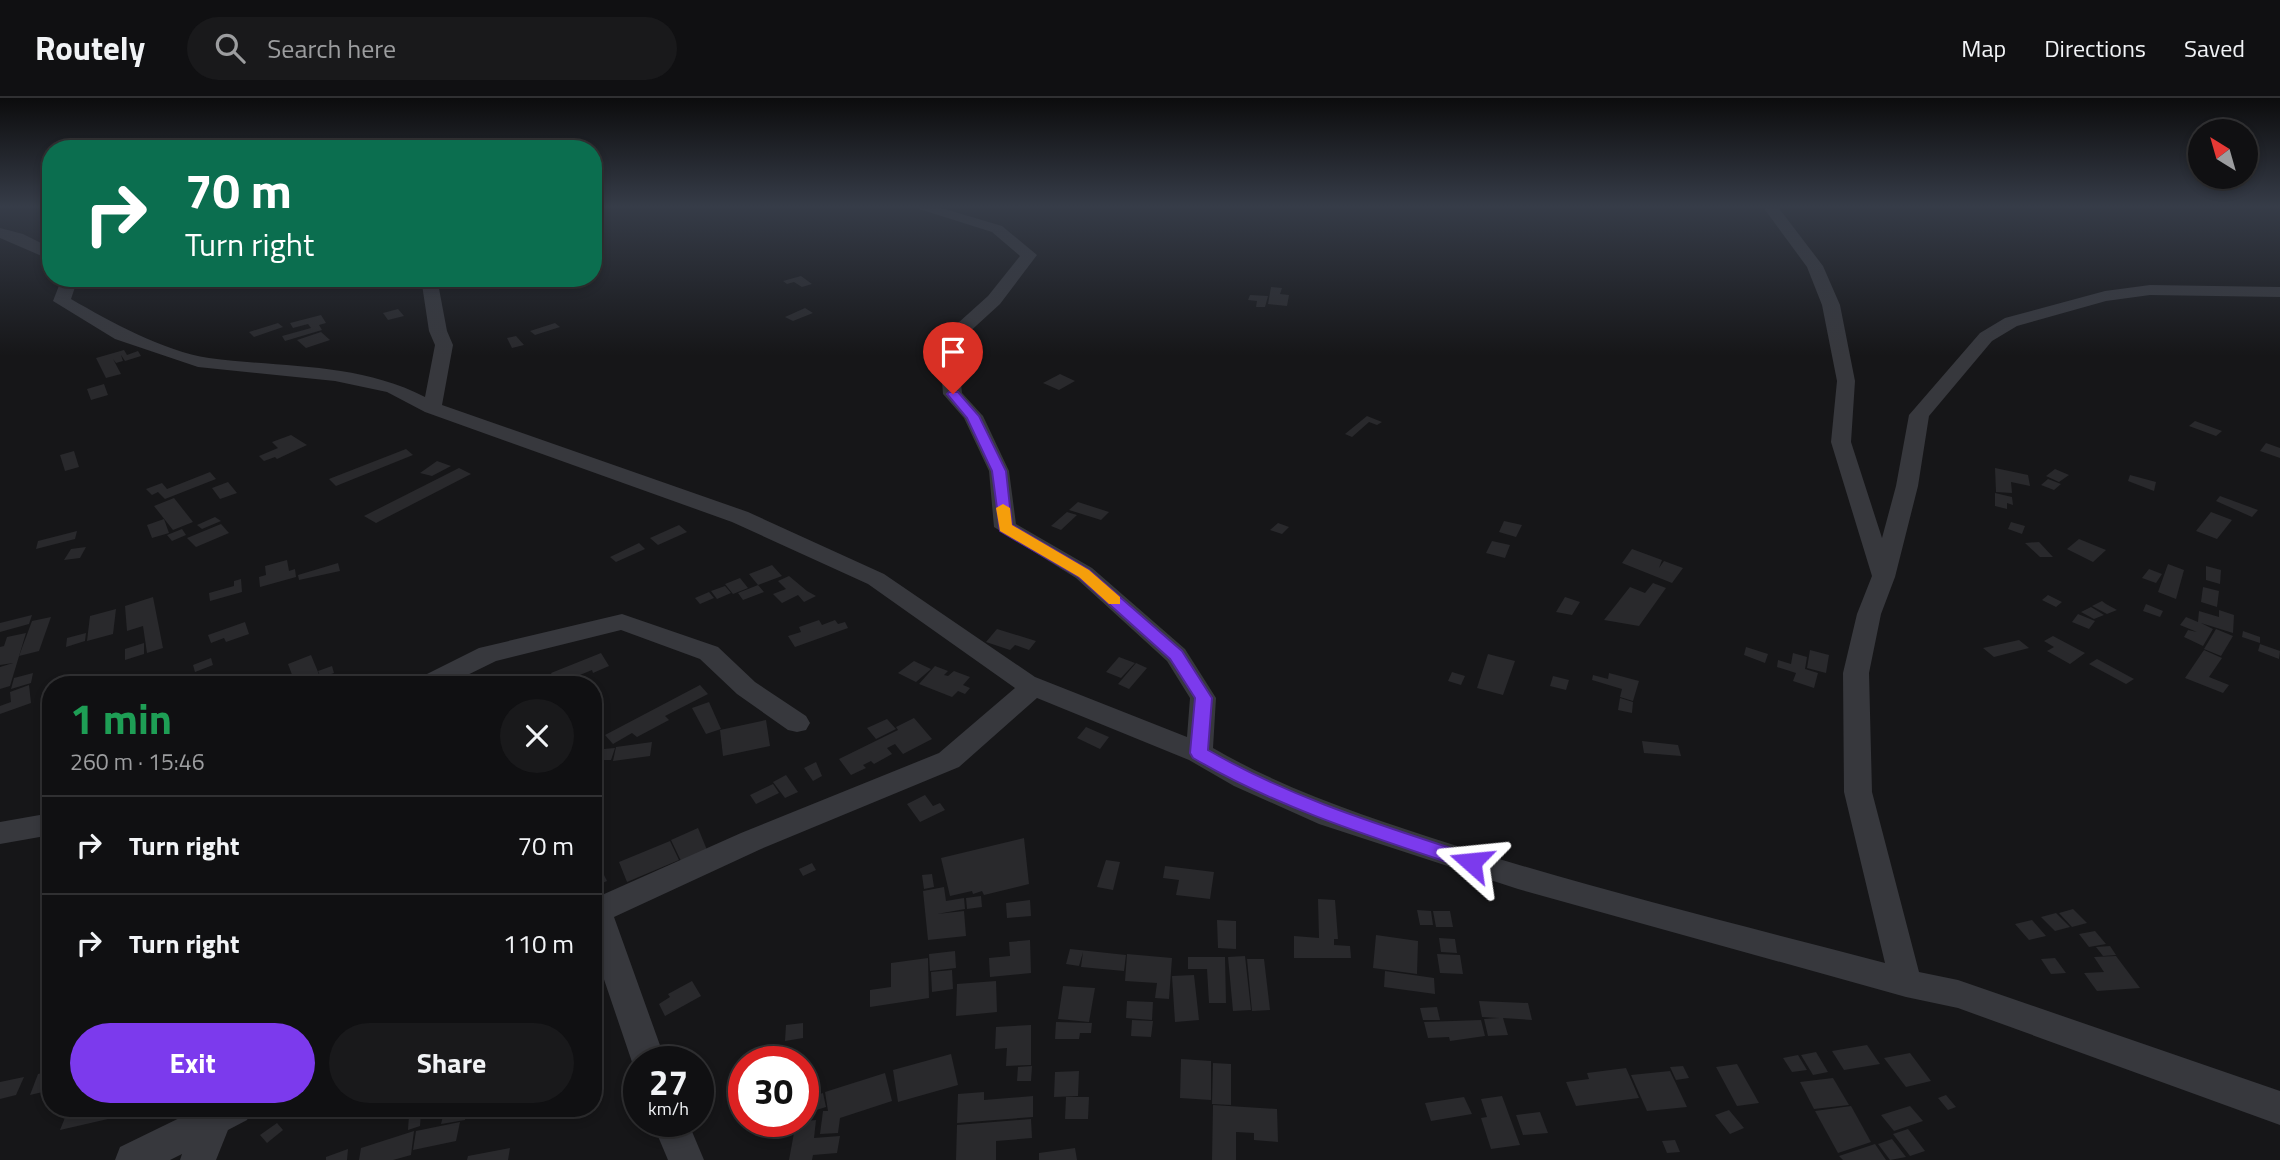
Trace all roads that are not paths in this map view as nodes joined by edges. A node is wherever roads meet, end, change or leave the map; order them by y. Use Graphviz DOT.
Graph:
graph roads {
  1 [pos="1028,257"];
  2 [pos="1808,257"];
  3 [pos="67,287"];
  4 [pos="431,287"];
  5 [pos="2280,292"];
  6 [pos="432,408"];
  7 [pos="1883,577"];
  8 [pos="444,676"];
  9 [pos="1026,683"];
  10 [pos="797,723"];
  11 [pos="1199,753"];
  12 [pos="42,826"];
  13 [pos="0,833"];
  14 [pos="602,909"];
  15 [pos="602,931"];
  16 [pos="1906,983"];
  17 [pos="643,1046"];
  18 [pos="2280,1108"];
  19 [pos="219,1117"];
  20 [pos="223,1117"];
  21 [pos="676,1137"];
  22 [pos="133,1160"];
  23 [pos="198,1160"];
  24 [pos="686,1160"];
  1 -- 11 [label="street"];
  2 -- 7 [label="street"];
  3 -- 6 [label="street"];
  4 -- 6 [label="street"];
  5 -- 7 [label="street"];
  6 -- 9 [label="street"];
  7 -- 16 [label="street"];
  8 -- 10 [label="street"];
  9 -- 11 [label="street"];
  9 -- 14 [label="street"];
  11 -- 16 [label="street"];
  12 -- 13 [label="street"];
  15 -- 17 [label="street"];
  16 -- 18 [label="street"];
  19 -- 22 [label="street"];
  20 -- 23 [label="street"];
  21 -- 24 [label="street"];
}
